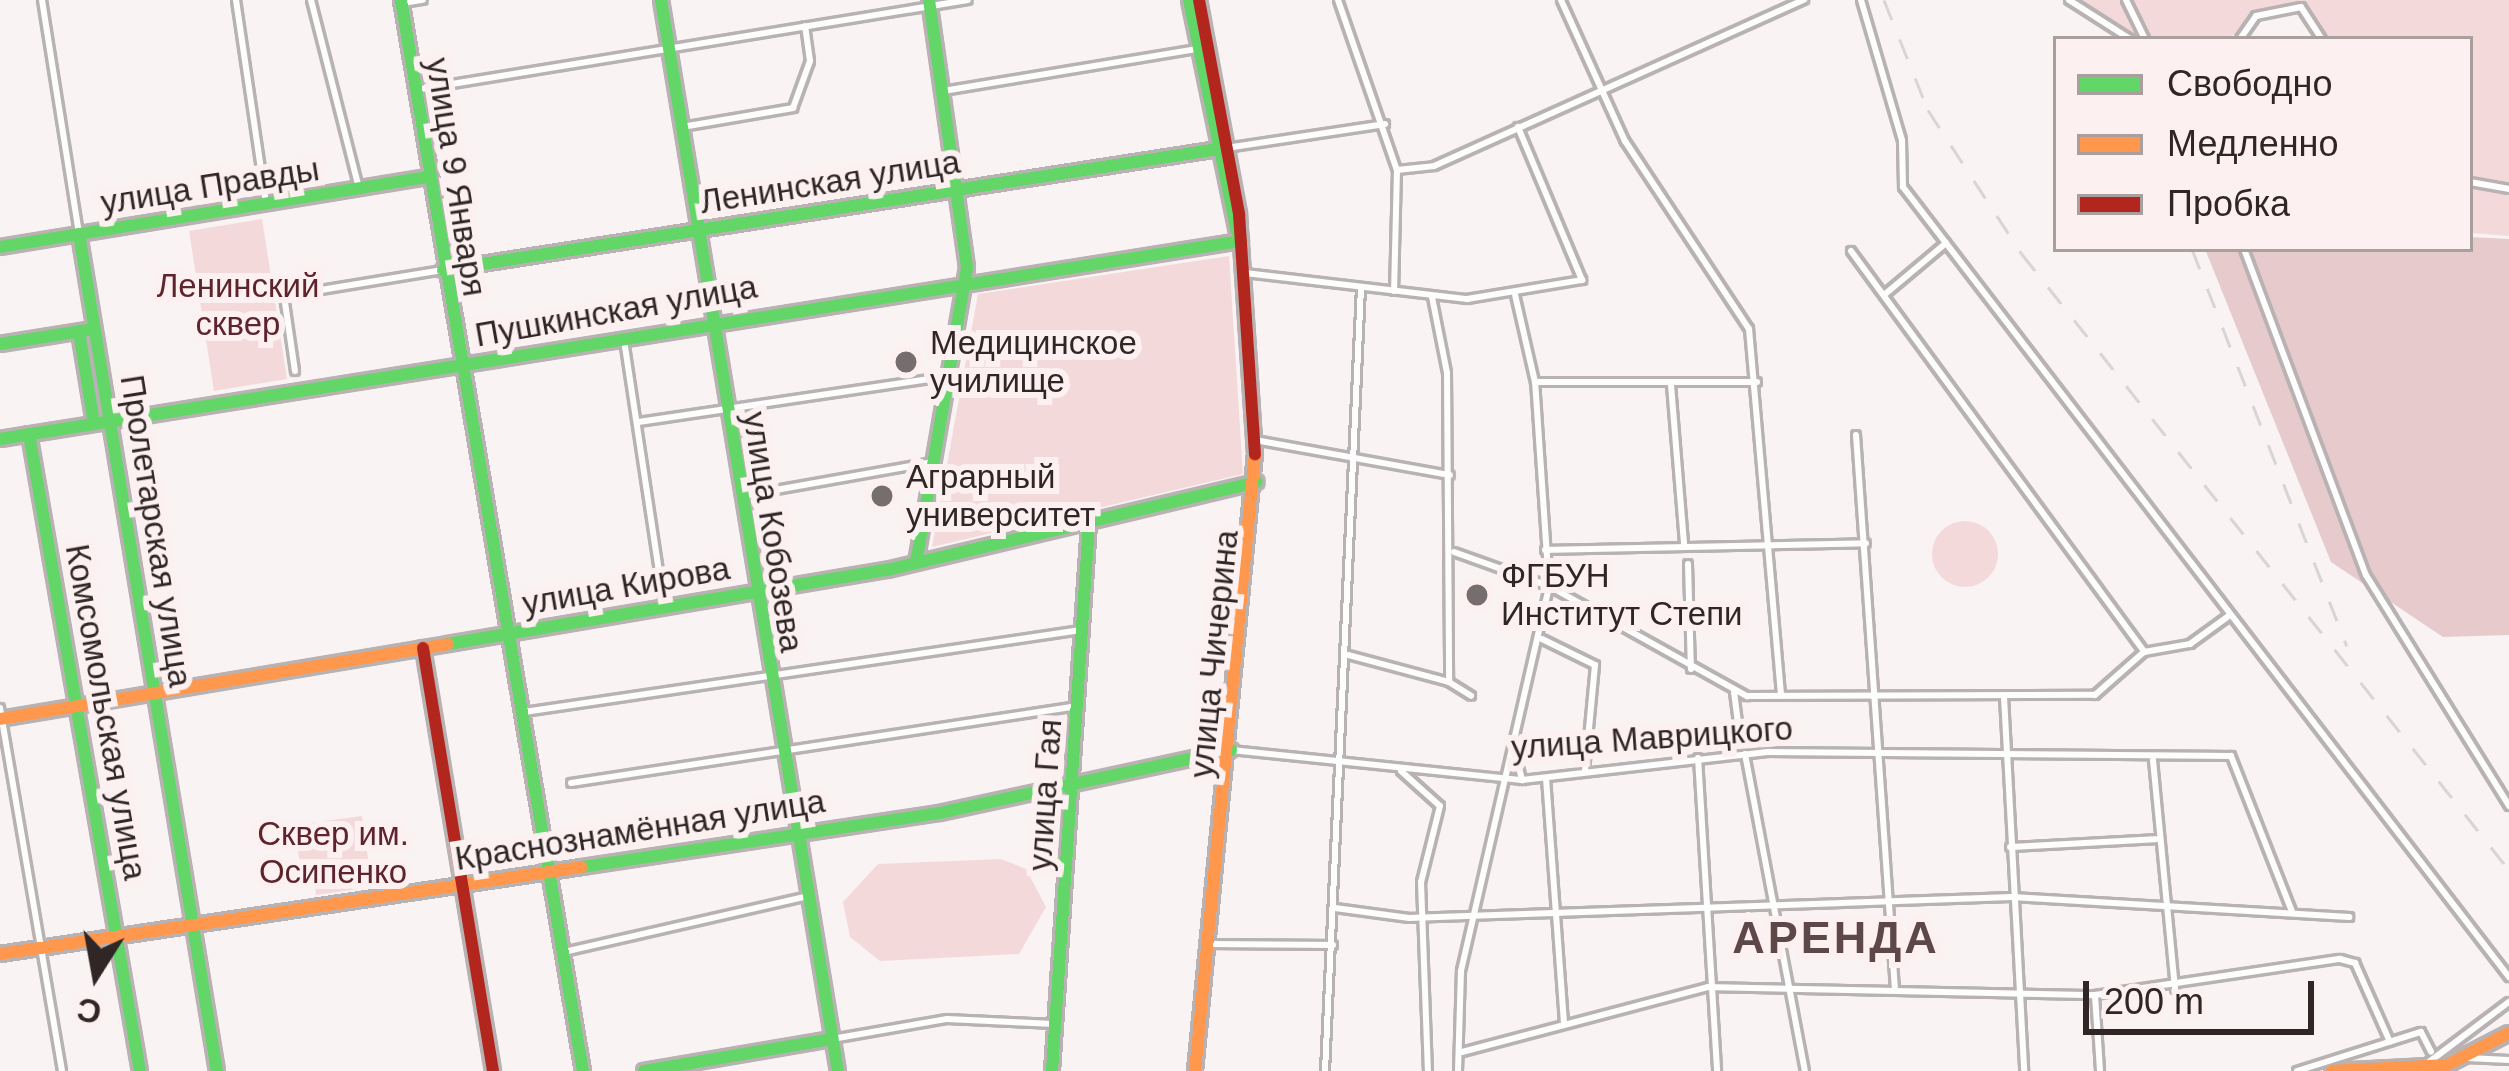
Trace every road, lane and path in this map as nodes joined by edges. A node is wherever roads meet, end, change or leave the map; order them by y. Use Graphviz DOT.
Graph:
graph roads {
  1 [pos="42,0"];
  2 [pos="236,0"];
  3 [pos="311,0"];
  4 [pos="424,0"];
  5 [pos="661,0"];
  6 [pos="968,0"];
  7 [pos="1189,0"];
  8 [pos="1199,0"];
  9 [pos="1338,0"];
  10 [pos="1561,0"];
  11 [pos="1804,0"];
  12 [pos="1861,0"];
  13 [pos="2069,0"];
  14 [pos="2126,0"];
  15 [pos="402,2"];
  16 [pos="929,3"];
  17 [pos="805,26"];
  18 [pos="2125,36"];
  19 [pos="2144,36"];
  20 [pos="2242,36"];
  21 [pos="2320,36"];
  22 [pos="669,49"];
  23 [pos="1198,50"];
  24 [pos="416,90"];
  25 [pos="1598,90"];
  26 [pos="943,92"];
  27 [pos="1385,124"];
  28 [pos="682,127"];
  29 [pos="1518,127"];
  30 [pos="1222,148"];
  31 [pos="1397,170"];
  32 [pos="428,177"];
  33 [pos="2473,182"];
  34 [pos="359,188"];
  35 [pos="2509,188"];
  36 [pos="956,190"];
  37 [pos="266,204"];
  38 [pos="698,230"];
  39 [pos="79,234"];
  40 [pos="1241,241"];
  41 [pos="1946,244"];
  42 [pos="0,247"];
  43 [pos="1851,251"];
  44 [pos="2245,252"];
  45 [pos="443,270"];
  46 [pos="1245,273"];
  47 [pos="967,280"];
  48 [pos="1361,286"];
  49 [pos="1394,291"];
  50 [pos="1514,295"];
  51 [pos="1884,295"];
  52 [pos="1432,297"];
  53 [pos="712,321"];
  54 [pos="94,329"];
  55 [pos="79,332"];
  56 [pos="623,336"];
  57 [pos="0,344"];
  58 [pos="460,365"];
  59 [pos="296,371"];
  60 [pos="949,376"];
  61 [pos="1535,382"];
  62 [pos="1757,382"];
  63 [pos="1671,385"];
  64 [pos="727,411"];
  65 [pos="110,420"];
  66 [pos="638,422"];
  67 [pos="94,423"];
  68 [pos="29,434"];
  69 [pos="1856,435"];
  70 [pos="0,439"];
  71 [pos="1256,440"];
  72 [pos="933,462"];
  73 [pos="1351,463"];
  74 [pos="1450,475"];
  75 [pos="1257,482"];
  76 [pos="740,496"];
  77 [pos="1089,524"];
  78 [pos="1866,543"];
  79 [pos="1684,544"];
  80 [pos="1774,547"];
  81 [pos="1545,550"];
  82 [pos="1454,552"];
  83 [pos="916,563"];
  84 [pos="1688,564"];
  85 [pos="1549,586"];
  86 [pos="755,591"];
  87 [pos="664,607"];
  88 [pos="2230,615"];
  89 [pos="1084,630"];
  90 [pos="510,633"];
  91 [pos="1542,639"];
  92 [pos="423,648"];
  93 [pos="2144,652"];
  94 [pos="1348,655"];
  95 [pos="1691,669"];
  96 [pos="769,675"];
  97 [pos="1449,682"];
  98 [pos="1734,692"];
  99 [pos="155,694"];
  100 [pos="1471,696"];
  101 [pos="1781,696"];
  102 [pos="1874,696"];
  103 [pos="2004,696"];
  104 [pos="80,706"];
  105 [pos="1079,706"];
  106 [pos="522,712"];
  107 [pos="1,715"];
  108 [pos="1740,738"];
  109 [pos="779,748"];
  110 [pos="1231,750"];
  111 [pos="1515,751"];
  112 [pos="1745,754"];
  113 [pos="1341,755"];
  114 [pos="1698,758"];
  115 [pos="2002,758"];
  116 [pos="1877,759"];
  117 [pos="2153,760"];
  118 [pos="1401,771"];
  119 [pos="1585,771"];
  120 [pos="1500,776"];
  121 [pos="1546,778"];
  122 [pos="1522,780"];
  123 [pos="572,783"];
  124 [pos="1073,783"];
  125 [pos="2509,806"];
  126 [pos="794,832"];
  127 [pos="2156,839"];
  128 [pos="2008,848"];
  129 [pos="550,871"];
  130 [pos="466,884"];
  131 [pos="804,897"];
  132 [pos="2012,898"];
  133 [pos="1888,900"];
  134 [pos="1771,904"];
  135 [pos="2170,904"];
  136 [pos="1706,906"];
  137 [pos="1334,908"];
  138 [pos="1558,908"];
  139 [pos="1473,910"];
  140 [pos="2292,912"];
  141 [pos="1425,917"];
  142 [pos="2348,917"];
  143 [pos="193,927"];
  144 [pos="118,938"];
  145 [pos="1210,944"];
  146 [pos="1333,945"];
  147 [pos="39,949"];
  148 [pos="563,952"];
  149 [pos="0,955"];
  150 [pos="2509,977"];
  151 [pos="1708,987"];
  152 [pos="1791,987"];
  153 [pos="2017,987"];
  154 [pos="2175,989"];
  155 [pos="1894,990"];
  156 [pos="2095,994"];
  157 [pos="2509,1002"];
  158 [pos="1564,1022"];
  159 [pos="1054,1024"];
  160 [pos="2509,1033"];
  161 [pos="832,1039"];
  162 [pos="2390,1042"];
  163 [pos="1462,1052"];
  164 [pos="2467,1058"];
  165 [pos="2428,1059"];
  166 [pos="2509,1060"];
  167 [pos="62,1071"];
  168 [pos="140,1071"];
  169 [pos="218,1071"];
  170 [pos="493,1071"];
  171 [pos="583,1071"];
  172 [pos="644,1071"];
  173 [pos="838,1071"];
  174 [pos="1052,1071"];
  175 [pos="1195,1071"];
  176 [pos="1325,1071"];
  177 [pos="1428,1071"];
  178 [pos="1458,1071"];
  179 [pos="1717,1071"];
  180 [pos="1805,1071"];
  181 [pos="2024,1071"];
  182 [pos="2100,1071"];
  183 [pos="2297,1071"];
  184 [pos="2332,1071"];
  1 -- 39 [label="street, Пролетарская улица"];
  2 -- 37 [label="street"];
  3 -- 34 [label="street"];
  4 -- 15 [label="street"];
  5 -- 22 [label="main road, улица Кобозева"];
  6 -- 16 [label="street"];
  7 -- 23 [label="main road, улица Чичерина"];
  8 -- 30 [label="main road, улица Чичерина"];
  9 -- 27 [label="street"];
  10 -- 25 [label="street"];
  11 -- 25 [label="street"];
  12 -- 41 [label="street"];
  13 -- 18 [label="street"];
  14 -- 19 [label="street"];
  15 -- 24 [label="main road, улица 9 Января"];
  16 -- 17 [label="street"];
  16 -- 26 [label="main road"];
  17 -- 22 [label="street"];
  17 -- 28 [label="street"];
  20 -- 21 [label="street"];
  22 -- 24 [label="street"];
  22 -- 28 [label="main road, улица Кобозева"];
  23 -- 26 [label="street"];
  23 -- 30 [label="main road, улица Чичерина"];
  24 -- 32 [label="main road, улица 9 Января"];
  25 -- 29 [label="street"];
  25 -- 62 [label="street"];
  26 -- 36 [label="main road"];
  27 -- 30 [label="street, Ленинская улица"];
  27 -- 31 [label="street"];
  28 -- 38 [label="main road, улица Кобозева"];
  29 -- 31 [label="street"];
  29 -- 50 [label="street"];
  30 -- 36 [label="main road, Ленинская улица"];
  30 -- 40 [label="main road, улица Чичерина"];
  31 -- 49 [label="street"];
  32 -- 34 [label="main road, улица Правды"];
  32 -- 45 [label="main road, улица 9 Января"];
  33 -- 35 [label="street"];
  34 -- 37 [label="main road, улица Правды"];
  36 -- 38 [label="main road, Ленинская улица"];
  36 -- 47 [label="main road"];
  37 -- 39 [label="main road, улица Правды"];
  38 -- 45 [label="main road, Ленинская улица"];
  38 -- 53 [label="main road, улица Кобозева"];
  39 -- 42 [label="main road, улица Правды"];
  39 -- 54 [label="main road, Пролетарская улица"];
  40 -- 46 [label="main road, улица Чичерина"];
  40 -- 47 [label="main road, Пушкинская улица"];
  41 -- 51 [label="street"];
  41 -- 88 [label="street"];
  43 -- 51 [label="street"];
  44 -- 125 [label="street"];
  45 -- 58 [label="main road, улица 9 Января"];
  45 -- 59 [label="street, Ленинская улица"];
  46 -- 48 [label="street"];
  46 -- 71 [label="main road, улица Чичерина"];
  47 -- 53 [label="main road, Пушкинская улица"];
  47 -- 60 [label="main road"];
  48 -- 49 [label="street"];
  48 -- 73 [label="street"];
  49 -- 52 [label="street"];
  50 -- 52 [label="street"];
  50 -- 61 [label="street"];
  51 -- 93 [label="street"];
  52 -- 74 [label="street"];
  53 -- 56 [label="main road, Пушкинская улица"];
  53 -- 64 [label="main road, улица Кобозева"];
  54 -- 55 [label="main road"];
  54 -- 65 [label="main road, Пролетарская улица"];
  55 -- 57 [label="main road"];
  55 -- 67 [label="main road, Пролетарская улица"];
  56 -- 58 [label="main road, Пушкинская улица"];
  56 -- 66 [label="street"];
  58 -- 65 [label="main road, Пушкинская улица"];
  58 -- 90 [label="main road, улица 9 Января"];
  60 -- 64 [label="street"];
  60 -- 72 [label="main road"];
  61 -- 63 [label="street"];
  61 -- 81 [label="street"];
  62 -- 63 [label="street"];
  62 -- 80 [label="street"];
  63 -- 79 [label="street"];
  64 -- 66 [label="street"];
  64 -- 76 [label="main road, улица Кобозева"];
  65 -- 67 [label="main road, Пушкинская улица"];
  65 -- 99 [label="main road, Пролетарская улица"];
  66 -- 87 [label="street"];
  67 -- 68 [label="main road, Пушкинская улица"];
  68 -- 70 [label="main road, Пушкинская улица"];
  68 -- 104 [label="main road, Комсомольская улица"];
  69 -- 78 [label="street"];
  71 -- 73 [label="street"];
  71 -- 75 [label="main road, улица Чичерина"];
  72 -- 76 [label="street"];
  72 -- 83 [label="main road"];
  73 -- 74 [label="street"];
  73 -- 94 [label="street"];
  74 -- 82 [label="street"];
  75 -- 77 [label="main road, улица Кирова"];
  75 -- 110 [label="main road, улица Чичерина"];
  76 -- 86 [label="main road, улица Кобозева"];
  77 -- 83 [label="main road, улица Кирова"];
  77 -- 89 [label="main road, улица Гая"];
  78 -- 80 [label="street"];
  78 -- 102 [label="street"];
  79 -- 80 [label="street"];
  79 -- 81 [label="street"];
  80 -- 101 [label="street"];
  81 -- 85 [label="street"];
  82 -- 85 [label="street"];
  82 -- 97 [label="street"];
  83 -- 86 [label="main road, улица Кирова"];
  84 -- 95 [label="street"];
  85 -- 91 [label="street"];
  85 -- 95 [label="street"];
  86 -- 87 [label="main road, улица Кирова"];
  86 -- 96 [label="main road, улица Кобозева"];
  87 -- 90 [label="main road, улица Кирова"];
  88 -- 93 [label="street"];
  88 -- 150 [label="street"];
  89 -- 96 [label="street"];
  89 -- 105 [label="main road, улица Гая"];
  90 -- 92 [label="main road, улица Кирова"];
  90 -- 106 [label="main road, улица 9 Января"];
  91 -- 111 [label="street"];
  91 -- 119 [label="street"];
  92 -- 99 [label="main road, улица Кирова"];
  92 -- 130 [label="main road"];
  93 -- 103 [label="street"];
  94 -- 97 [label="street"];
  94 -- 113 [label="street"];
  95 -- 98 [label="street"];
  96 -- 106 [label="street"];
  96 -- 109 [label="main road, улица Кобозева"];
  97 -- 100 [label="street"];
  98 -- 101 [label="street"];
  98 -- 108 [label="street"];
  99 -- 104 [label="main road, улица Кирова"];
  99 -- 143 [label="main road, Пролетарская улица"];
  101 -- 102 [label="street"];
  102 -- 103 [label="street"];
  102 -- 116 [label="street"];
  103 -- 115 [label="street"];
  104 -- 107 [label="main road, улица Кирова"];
  104 -- 144 [label="main road, Комсомольская улица"];
  105 -- 109 [label="street"];
  105 -- 124 [label="main road, улица Гая"];
  106 -- 129 [label="main road, улица 9 Января"];
  107 -- 147 [label="street"];
  109 -- 123 [label="street"];
  109 -- 126 [label="main road, улица Кобозева"];
  110 -- 113 [label="street, улица Маврицкого"];
  110 -- 124 [label="main road, улица Маврицкого"];
  110 -- 145 [label="main road, улица Чичерина"];
  111 -- 120 [label="street"];
  111 -- 122 [label="street"];
  112 -- 114 [label="street, улица Маврицкого"];
  112 -- 116 [label="street, улица Маврицкого"];
  112 -- 134 [label="street"];
  113 -- 118 [label="street, улица Маврицкого"];
  113 -- 137 [label="street"];
  114 -- 119 [label="street, улица Маврицкого"];
  114 -- 136 [label="street"];
  115 -- 116 [label="street, улица Маврицкого"];
  115 -- 117 [label="street, улица Маврицкого"];
  115 -- 128 [label="street"];
  116 -- 133 [label="street"];
  117 -- 127 [label="street"];
  117 -- 140 [label="street, улица Маврицкого"];
  118 -- 120 [label="street, улица Маврицкого"];
  118 -- 141 [label="street"];
  119 -- 121 [label="street, улица Маврицкого"];
  120 -- 122 [label="street, улица Маврицкого"];
  120 -- 139 [label="street"];
  121 -- 122 [label="street, улица Маврицкого"];
  121 -- 138 [label="street"];
  124 -- 126 [label="main road, Краснознамённая улица"];
  124 -- 159 [label="main road, улица Гая"];
  126 -- 129 [label="main road, Краснознамённая улица"];
  126 -- 131 [label="main road, улица Кобозева"];
  127 -- 128 [label="street"];
  127 -- 135 [label="street"];
  128 -- 132 [label="street"];
  129 -- 130 [label="main road, Краснознамённая улица"];
  129 -- 148 [label="main road, улица 9 Января"];
  130 -- 143 [label="main road, Краснознамённая улица"];
  130 -- 170 [label="main road"];
  131 -- 148 [label="street"];
  131 -- 161 [label="main road, улица Кобозева"];
  132 -- 133 [label="street"];
  132 -- 135 [label="street"];
  132 -- 153 [label="street"];
  133 -- 134 [label="street"];
  133 -- 155 [label="street"];
  134 -- 136 [label="street"];
  134 -- 152 [label="street"];
  135 -- 140 [label="street"];
  135 -- 154 [label="street"];
  136 -- 138 [label="street"];
  136 -- 151 [label="street"];
  137 -- 141 [label="street"];
  137 -- 146 [label="street"];
  138 -- 139 [label="street"];
  138 -- 158 [label="street"];
  139 -- 141 [label="street"];
  139 -- 163 [label="street"];
  140 -- 142 [label="street"];
  141 -- 177 [label="street"];
  143 -- 144 [label="main road, Краснознамённая улица"];
  143 -- 169 [label="main road, Пролетарская улица"];
  144 -- 147 [label="main road, Краснознамённая улица"];
  144 -- 168 [label="main road, Комсомольская улица"];
  145 -- 146 [label="street"];
  145 -- 175 [label="main road, улица Чичерина"];
  146 -- 176 [label="street"];
  147 -- 149 [label="main road, Краснознамённая улица"];
  147 -- 167 [label="street"];
  148 -- 171 [label="main road, улица 9 Января"];
  151 -- 152 [label="street"];
  151 -- 158 [label="street"];
  151 -- 179 [label="street"];
  152 -- 155 [label="street"];
  152 -- 180 [label="street"];
  153 -- 155 [label="street"];
  153 -- 156 [label="street"];
  153 -- 181 [label="street"];
  154 -- 156 [label="street"];
  154 -- 162 [label="street"];
  156 -- 182 [label="street"];
  157 -- 165 [label="street"];
  158 -- 163 [label="street"];
  159 -- 161 [label="street"];
  159 -- 174 [label="main road, улица Гая"];
  160 -- 164 [label="main road"];
  161 -- 172 [label="main road"];
  161 -- 173 [label="main road, улица Кобозева"];
  162 -- 165 [label="street"];
  162 -- 183 [label="street"];
  163 -- 178 [label="street"];
  164 -- 165 [label="main road"];
  164 -- 166 [label="street"];
  165 -- 184 [label="main road"];
}
